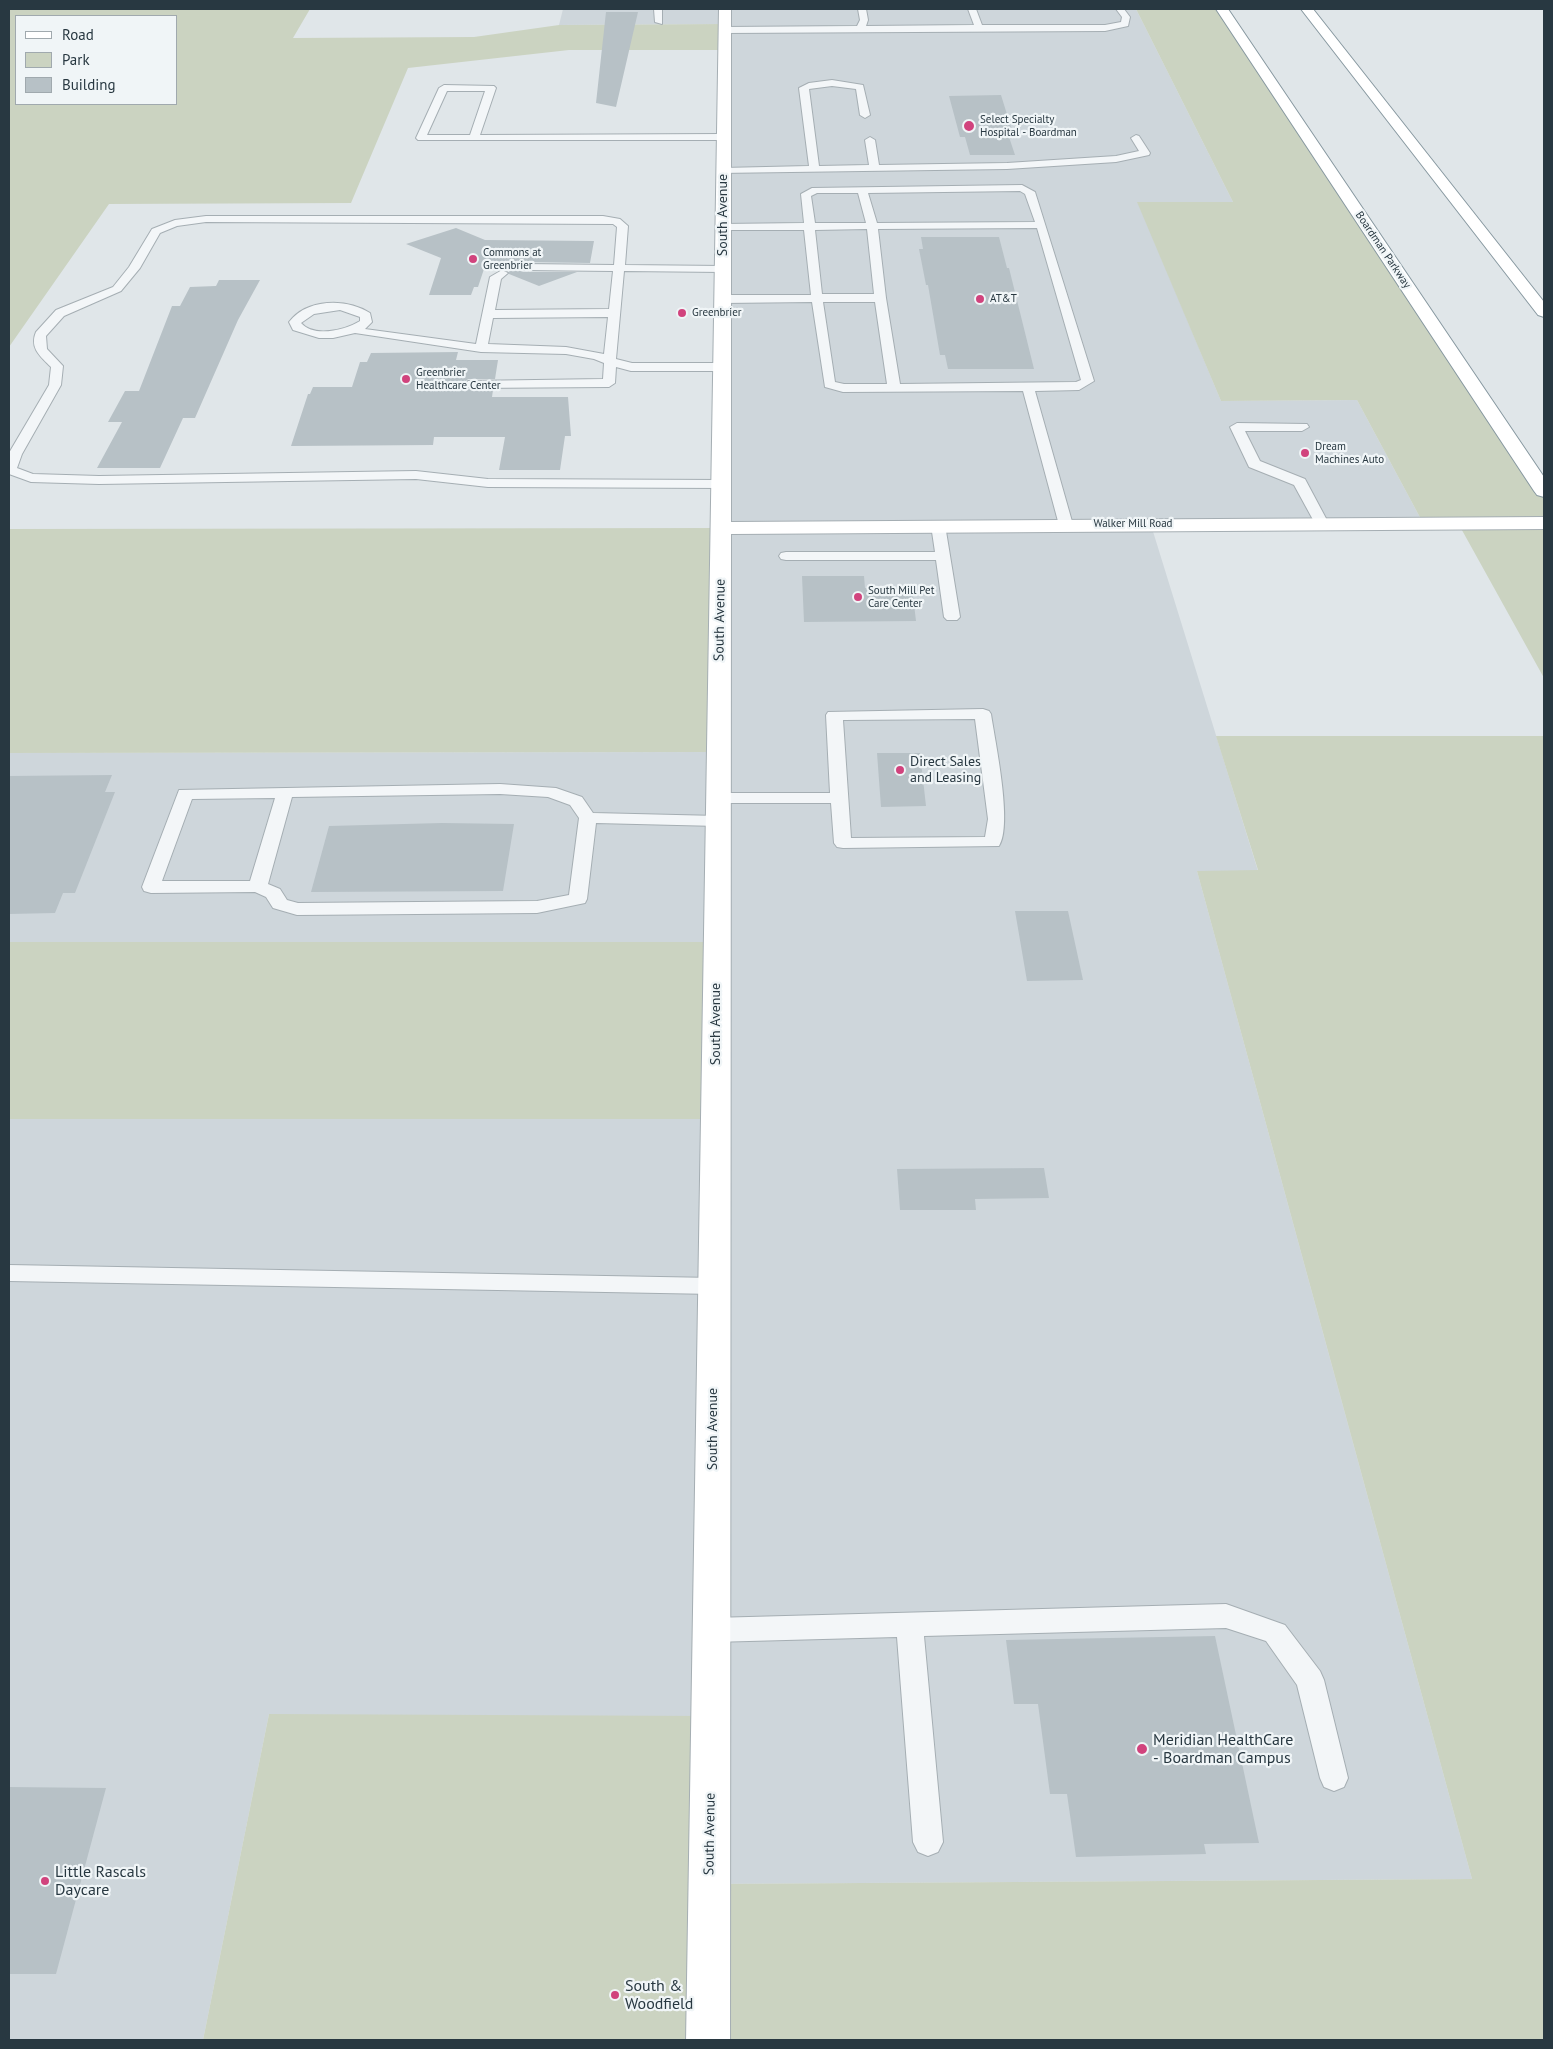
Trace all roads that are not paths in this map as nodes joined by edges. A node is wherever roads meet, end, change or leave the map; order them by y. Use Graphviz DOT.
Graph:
graph roads {
  1 [pos="658,9"];
  2 [pos="862,9"];
  3 [pos="972,9"];
  4 [pos="1120,9"];
  5 [pos="1222,9"];
  6 [pos="1307,9"];
  7 [pos="725,19"];
  8 [pos="658,22"];
  9 [pos="979,28"];
  10 [pos="860,30"];
  11 [pos="865,115"];
  12 [pos="474,138"];
  13 [pos="724,138"];
  14 [pos="1136,138"];
  15 [pos="870,140"];
  16 [pos="814,169"];
  17 [pos="875,169"];
  18 [pos="723,170"];
  19 [pos="862,189"];
  20 [pos="1041,225"];
  21 [pos="810,226"];
  22 [pos="872,226"];
  23 [pos="723,227"];
  24 [pos="523,268"];
  25 [pos="618,268"];
  26 [pos="723,269"];
  27 [pos="502,273"];
  28 [pos="817,298"];
  29 [pos="880,298"];
  30 [pos="723,299"];
  31 [pos="1544,312"];
  32 [pos="488,314"];
  33 [pos="614,314"];
  34 [pos="355,329"];
  35 [pos="481,348"];
  36 [pos="610,361"];
  37 [pos="722,367"];
  38 [pos="472,384"];
  39 [pos="894,387"];
  40 [pos="1028,387"];
  41 [pos="1302,427"];
  42 [pos="722,484"];
  43 [pos="1544,491"];
  44 [pos="1544,523"];
  45 [pos="1322,524"];
  46 [pos="938,525"];
  47 [pos="1066,525"];
  48 [pos="721,528"];
  49 [pos="786,556"];
  50 [pos="943,556"];
  51 [pos="952,616"];
  52 [pos="285,793"];
  53 [pos="838,798"];
  54 [pos="718,810"];
  55 [pos="588,818"];
  56 [pos="258,886"];
  57 [pos="9,1273"];
  58 [pos="714,1286"];
  59 [pos="909,1624"];
  60 [pos="712,1630"];
  61 [pos="1334,1778"];
  62 [pos="928,1842"];
  63 [pos="708,2040"];
  1 -- 8 [label="lane"];
  2 -- 10 [label="lane"];
  3 -- 9 [label="lane"];
  4 -- 9 [label="lane"];
  5 -- 43 [label="main road, Boardman Parkway"];
  6 -- 31 [label="main road"];
  7 -- 10 [label="lane"];
  7 -- 13 [label="main road, South Avenue"];
  9 -- 10 [label="lane"];
  11 -- 16 [label="lane"];
  12 -- 12 [label="lane"];
  12 -- 13 [label="lane"];
  13 -- 18 [label="main road, South Avenue"];
  14 -- 17 [label="lane"];
  15 -- 17 [label="lane"];
  16 -- 17 [label="lane"];
  16 -- 18 [label="lane"];
  18 -- 23 [label="main road, South Avenue"];
  19 -- 20 [label="lane"];
  19 -- 21 [label="lane"];
  19 -- 22 [label="lane"];
  20 -- 22 [label="lane"];
  20 -- 40 [label="lane"];
  21 -- 22 [label="lane"];
  21 -- 23 [label="lane"];
  21 -- 28 [label="lane"];
  22 -- 29 [label="lane"];
  23 -- 26 [label="main road, South Avenue"];
  24 -- 25 [label="lane"];
  25 -- 26 [label="lane"];
  25 -- 33 [label="lane"];
  25 -- 42 [label="lane"];
  26 -- 30 [label="main road, South Avenue"];
  27 -- 32 [label="lane"];
  28 -- 29 [label="lane"];
  28 -- 30 [label="lane"];
  28 -- 39 [label="lane"];
  29 -- 39 [label="lane"];
  30 -- 37 [label="main road, South Avenue"];
  32 -- 33 [label="lane"];
  32 -- 35 [label="lane"];
  33 -- 36 [label="lane"];
  34 -- 34 [label="lane"];
  34 -- 35 [label="lane"];
  35 -- 36 [label="lane"];
  36 -- 37 [label="lane"];
  36 -- 38 [label="lane"];
  37 -- 42 [label="main road, South Avenue"];
  39 -- 40 [label="lane"];
  40 -- 47 [label="lane"];
  41 -- 45 [label="lane"];
  42 -- 48 [label="main road, South Avenue"];
  44 -- 45 [label="main road, Walker Mill Road"];
  45 -- 47 [label="main road, Walker Mill Road"];
  46 -- 47 [label="main road, Walker Mill Road"];
  46 -- 48 [label="main road, Walker Mill Road"];
  46 -- 50 [label="lane"];
  48 -- 54 [label="main road, South Avenue"];
  49 -- 50 [label="lane"];
  50 -- 51 [label="lane"];
  52 -- 55 [label="lane"];
  52 -- 56 [label="lane"];
  52 -- 56 [label="lane"];
  53 -- 53 [label="lane"];
  53 -- 54 [label="lane"];
  54 -- 55 [label="lane"];
  54 -- 58 [label="main road, South Avenue"];
  55 -- 56 [label="lane"];
  57 -- 58 [label="lane"];
  58 -- 60 [label="main road, South Avenue"];
  59 -- 60 [label="lane"];
  59 -- 61 [label="lane"];
  59 -- 62 [label="lane"];
  60 -- 63 [label="main road, South Avenue"];
}
